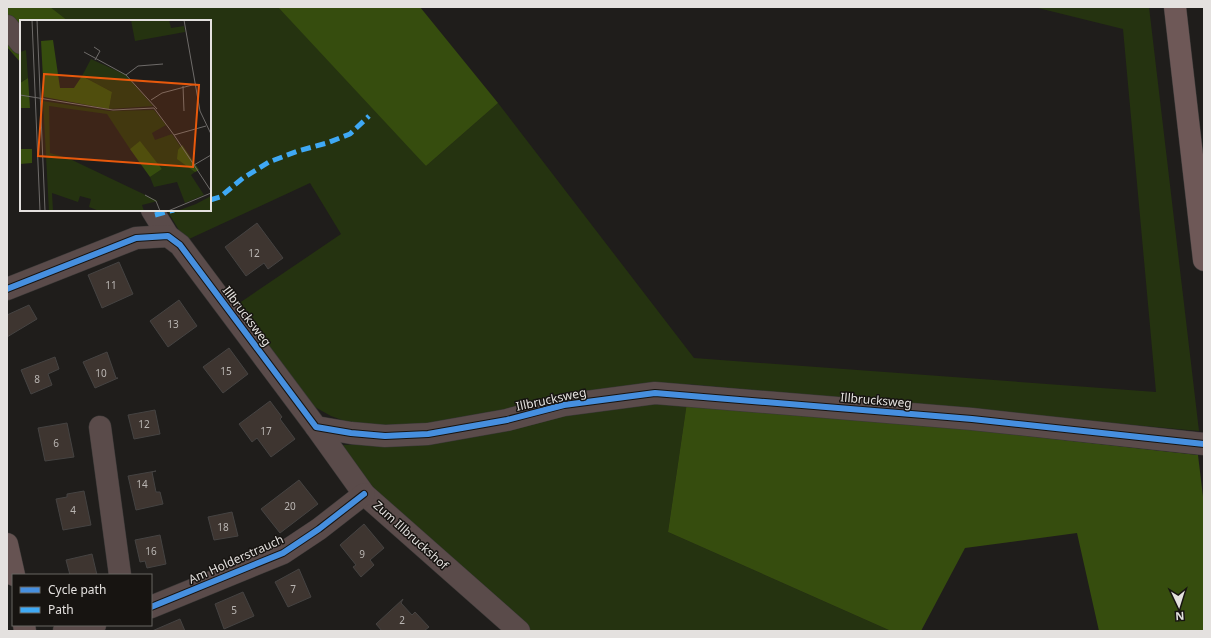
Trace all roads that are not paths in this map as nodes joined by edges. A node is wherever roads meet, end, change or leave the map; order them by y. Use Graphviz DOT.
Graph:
graph roads {
  1 [pos="1175,7"];
  2 [pos="7,26"];
  3 [pos="20,42"];
  4 [pos="153,211"];
  5 [pos="168,236"];
  6 [pos="1204,260"];
  7 [pos="7,289"];
  8 [pos="100,427"];
  9 [pos="316,427"];
  10 [pos="1204,444"];
  11 [pos="364,494"];
  12 [pos="7,544"];
  13 [pos="14,574"];
  14 [pos="120,574"];
  15 [pos="152,607"];
  16 [pos="90,626"];
  17 [pos="64,631"];
  18 [pos="519,631"];
  1 -- 6 [label="highway"];
  2 -- 3 [label="street"];
  4 -- 5 [label="street, Illbrucksweg"];
  5 -- 7 [label="street"];
  5 -- 9 [label="street, Illbrucksweg"];
  8 -- 14 [label="street"];
  9 -- 10 [label="street, Illbrucksweg"];
  9 -- 11 [label="street, Zum Illbruckshof"];
  11 -- 15 [label="street, Am Holderstrauch"];
  11 -- 18 [label="street, Zum Illbruckshof"];
  12 -- 13 [label="main road"];
  16 -- 17 [label="street"];
}
